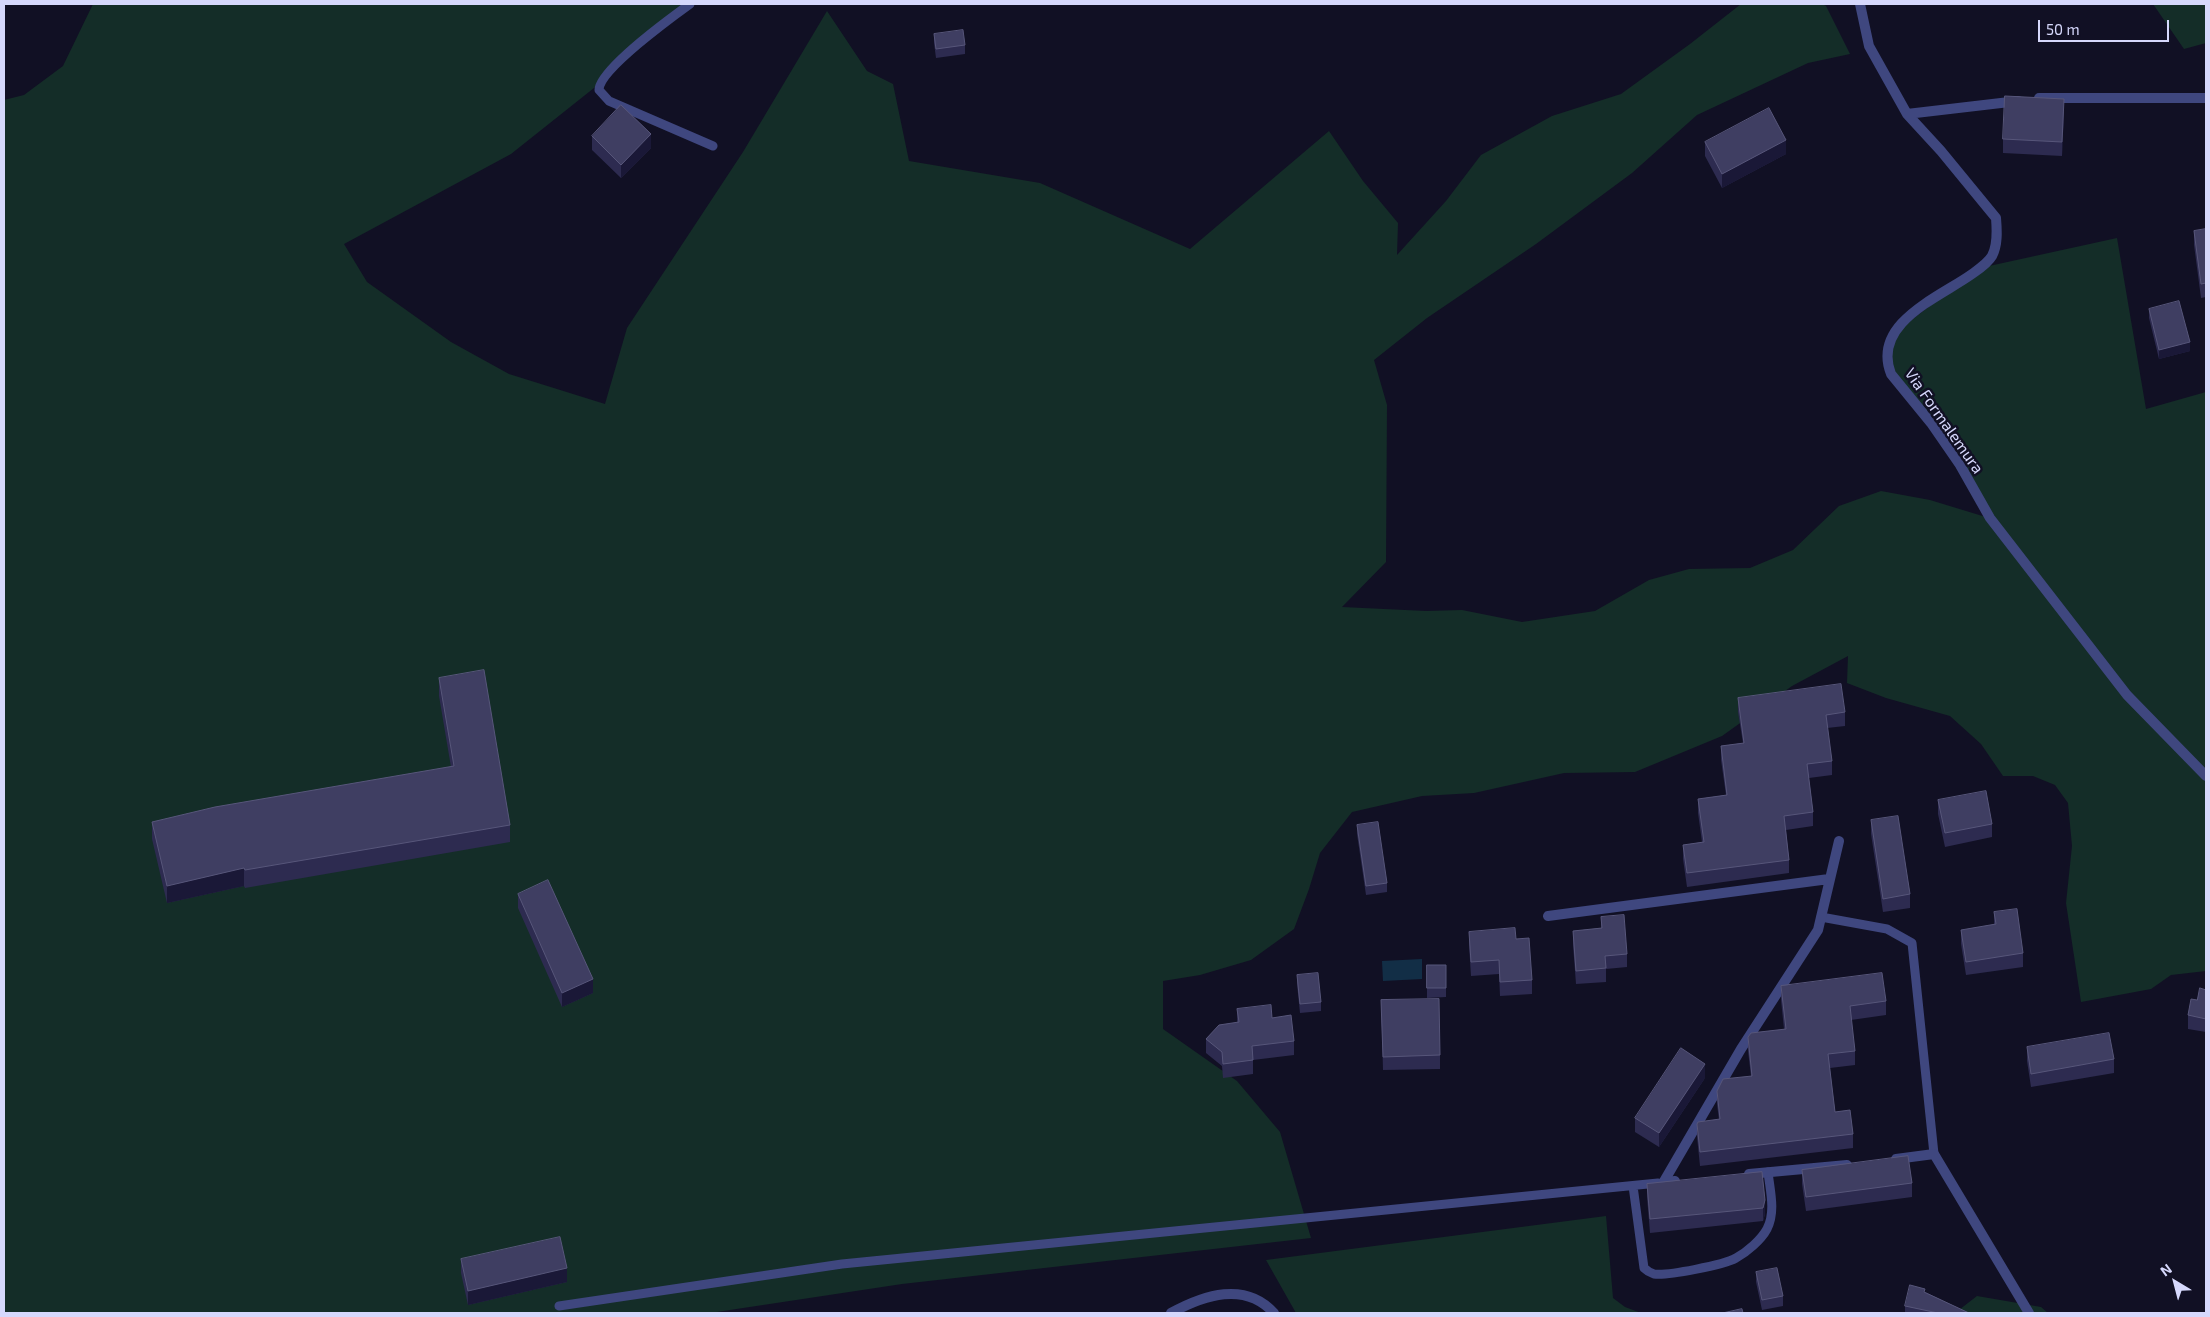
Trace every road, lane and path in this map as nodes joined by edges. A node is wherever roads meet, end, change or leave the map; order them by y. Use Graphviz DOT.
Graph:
graph roads {
  1 [pos="690,4"];
  2 [pos="1860,4"];
  3 [pos="2206,98"];
  4 [pos="1907,114"];
  5 [pos="714,146"];
  6 [pos="2206,776"];
  7 [pos="1839,841"];
  8 [pos="1830,879"];
  9 [pos="1548,916"];
  10 [pos="1821,917"];
  11 [pos="1934,1154"];
  12 [pos="1886,1160"];
  13 [pos="1857,1164"];
  14 [pos="1768,1172"];
  15 [pos="1740,1175"];
  16 [pos="1682,1181"];
  17 [pos="1663,1182"];
  18 [pos="1633,1186"];
  19 [pos="559,1306"];
  20 [pos="1171,1313"];
  21 [pos="1274,1313"];
  22 [pos="2029,1313"];
  1 -- 5 [label="lane"];
  2 -- 4 [label="street, Via Formalemura"];
  3 -- 4 [label="street"];
  4 -- 6 [label="street, Via Formalemura"];
  7 -- 8 [label="street"];
  8 -- 9 [label="street"];
  8 -- 10 [label="street"];
  10 -- 11 [label="lane"];
  10 -- 17 [label="street"];
  11 -- 12 [label="street"];
  11 -- 22 [label="street"];
  13 -- 14 [label="street"];
  14 -- 15 [label="street"];
  14 -- 18 [label="lane"];
  16 -- 17 [label="street"];
  17 -- 18 [label="lane"];
  18 -- 19 [label="lane"];
  20 -- 21 [label="street"];
}
